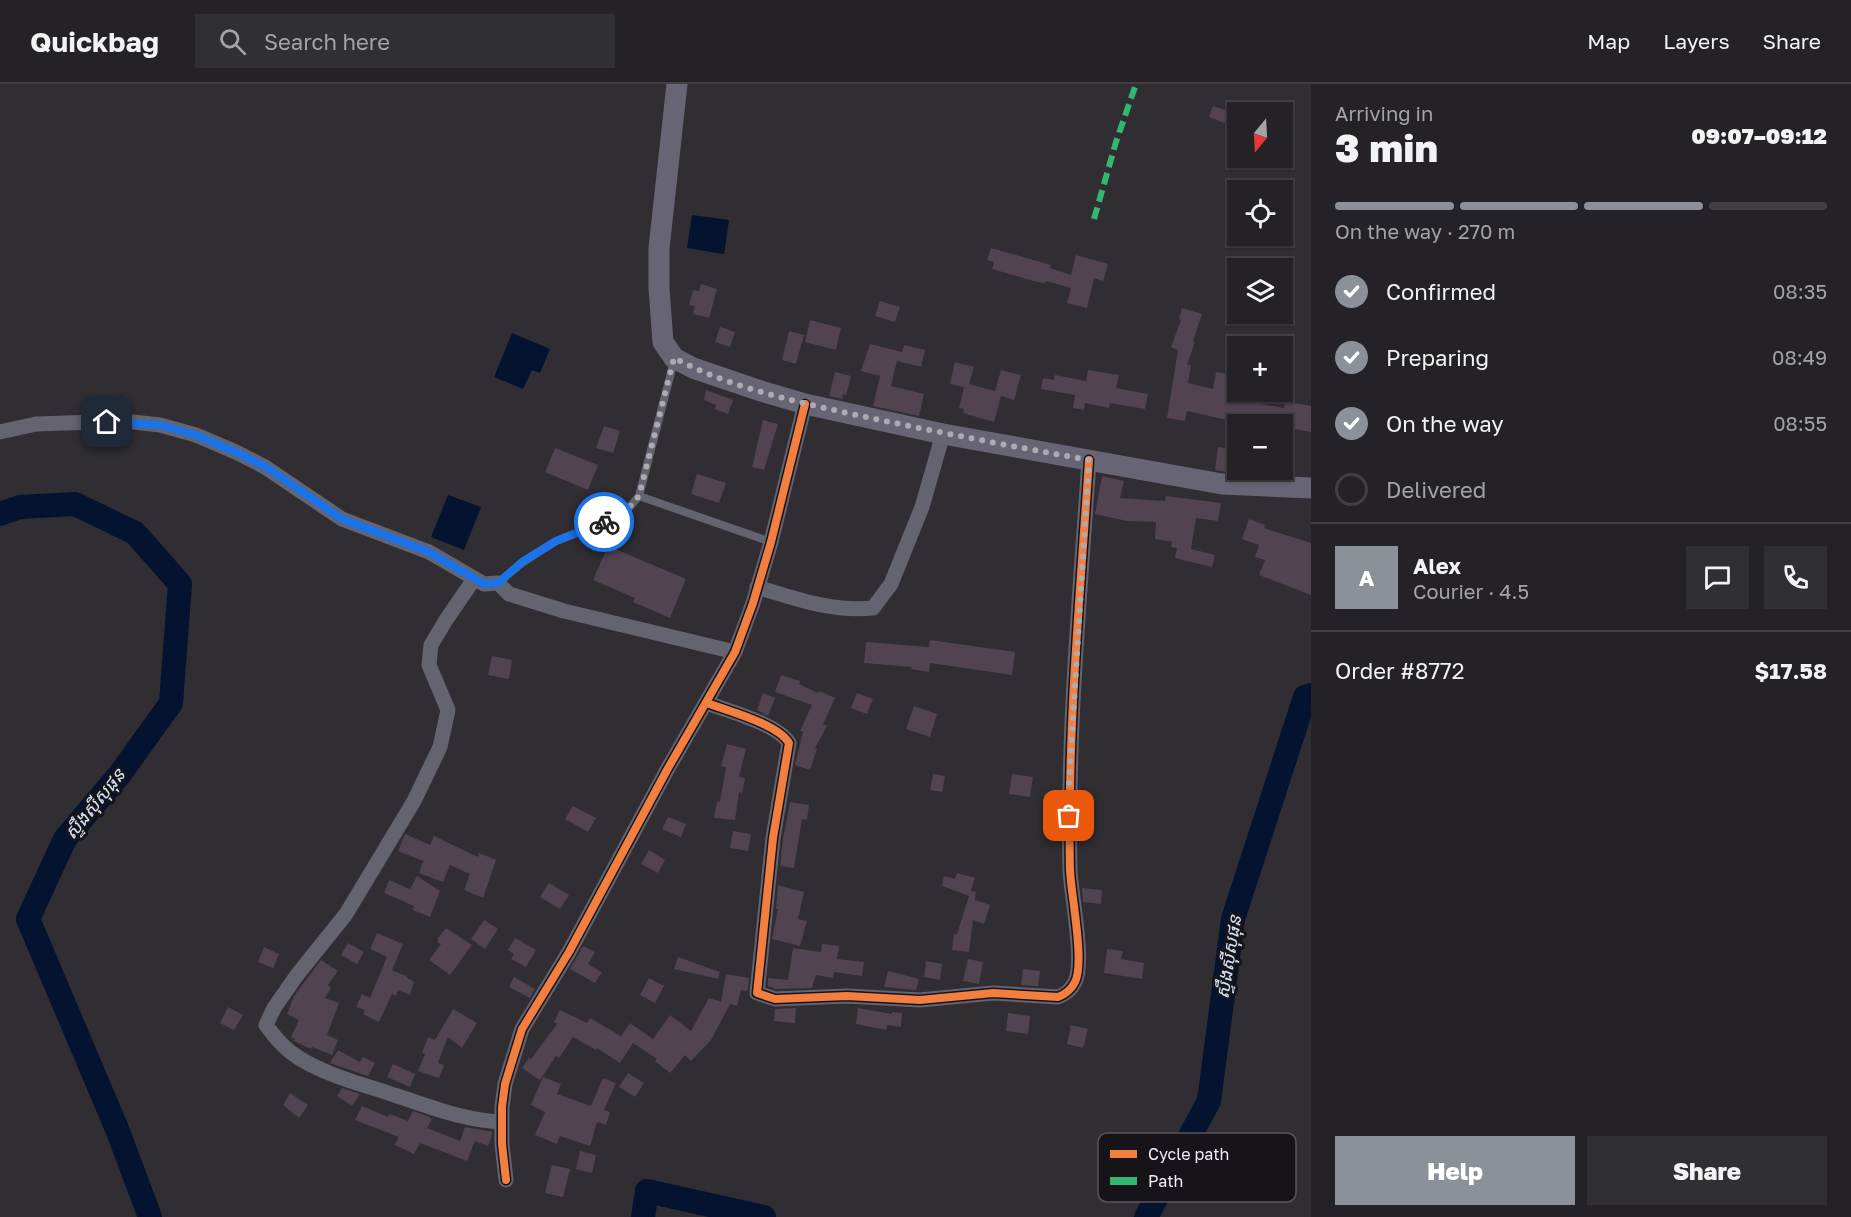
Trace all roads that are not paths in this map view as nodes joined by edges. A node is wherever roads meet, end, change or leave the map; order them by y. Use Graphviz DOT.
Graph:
graph roads {
  1 [pos="677,84"];
  2 [pos="674,358"];
  3 [pos="805,404"];
  4 [pos="0,432"];
  5 [pos="943,434"];
  6 [pos="1089,460"];
  7 [pos="1311,488"];
  8 [pos="639,496"];
  9 [pos="771,542"];
  10 [pos="474,579"];
  11 [pos="498,583"];
  12 [pos="757,587"];
  13 [pos="735,652"];
  14 [pos="707,703"];
  15 [pos="502,1122"];
  16 [pos="506,1180"];
  1 -- 2 [label="main road"];
  2 -- 3 [label="main road"];
  2 -- 8 [label="lane"];
  3 -- 5 [label="main road"];
  3 -- 9 [label="street"];
  4 -- 10 [label="street"];
  5 -- 6 [label="main road"];
  5 -- 12 [label="street"];
  6 -- 7 [label="main road"];
  6 -- 14 [label="street"];
  8 -- 9 [label="lane"];
  8 -- 11 [label="lane"];
  9 -- 12 [label="street"];
  10 -- 11 [label="street"];
  10 -- 15 [label="street"];
  11 -- 13 [label="street"];
  12 -- 13 [label="street"];
  13 -- 14 [label="street"];
  14 -- 15 [label="street"];
  15 -- 16 [label="street"];
}
